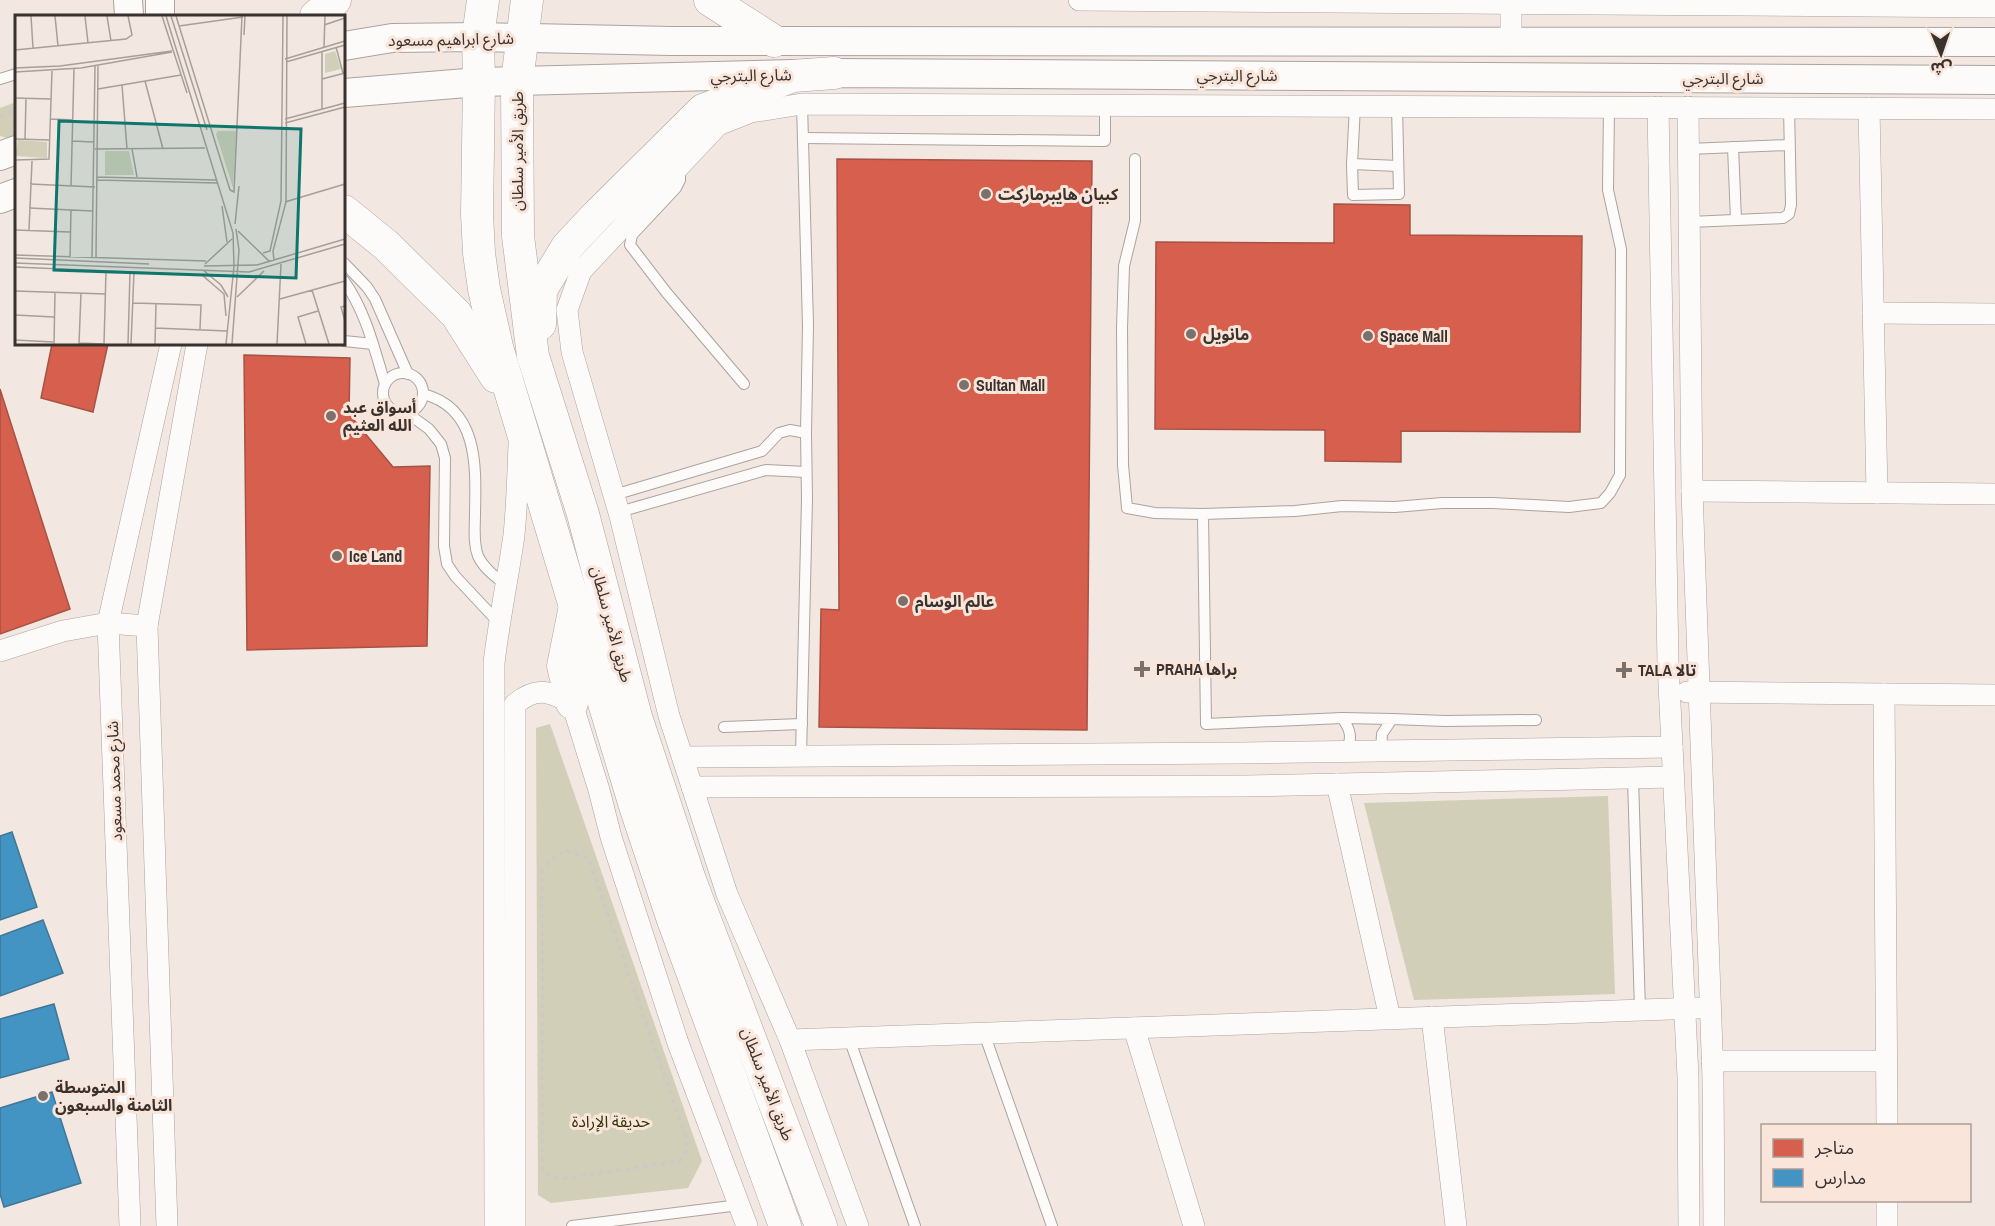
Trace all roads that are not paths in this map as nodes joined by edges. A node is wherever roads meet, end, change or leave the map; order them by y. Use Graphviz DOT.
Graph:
graph roads {
  1 [pos="128,0"];
  2 [pos="335,0"];
  3 [pos="483,0"];
  4 [pos="527,0"];
  5 [pos="710,0"];
  6 [pos="1079,0"];
  7 [pos="1263,1"];
  8 [pos="1338,1"];
  9 [pos="1372,2"];
  10 [pos="1568,2"];
  11 [pos="1511,4"];
  12 [pos="1995,7"];
  13 [pos="129,15"];
  14 [pos="317,15"];
  15 [pos="478,37"];
  16 [pos="523,38"];
  17 [pos="1511,40"];
  18 [pos="774,41"];
  19 [pos="1995,42"];
  20 [pos="345,46"];
  21 [pos="834,73"];
  22 [pos="15,74"];
  23 [pos="1225,75"];
  24 [pos="0,79"];
  25 [pos="1936,80"];
  26 [pos="1995,80"];
  27 [pos="479,82"];
  28 [pos="517,82"];
  29 [pos="345,93"];
  30 [pos="802,104"];
  31 [pos="1105,105"];
  32 [pos="1226,105"];
  33 [pos="1355,106"];
  34 [pos="1397,106"];
  35 [pos="1610,106"];
  36 [pos="1688,106"];
  37 [pos="1658,107"];
  38 [pos="1789,107"];
  39 [pos="1869,108"];
  40 [pos="1936,109"];
  41 [pos="1995,109"];
  42 [pos="803,138"];
  43 [pos="1790,145"];
  44 [pos="1733,147"];
  45 [pos="1688,149"];
  46 [pos="15,150"];
  47 [pos="0,156"];
  48 [pos="1135,159"];
  49 [pos="1352,164"];
  50 [pos="681,165"];
  51 [pos="1398,166"];
  52 [pos="15,193"];
  53 [pos="0,199"];
  54 [pos="345,212"];
  55 [pos="1736,220"];
  56 [pos="1689,222"];
  57 [pos="345,264"];
  58 [pos="345,282"];
  59 [pos="1873,313"];
  60 [pos="1995,314"];
  61 [pos="345,341"];
  62 [pos="373,344"];
  63 [pos="171,345"];
  64 [pos="197,345"];
  65 [pos="408,374"];
  66 [pos="385,384"];
  67 [pos="744,384"];
  68 [pos="423,394"];
  69 [pos="550,408"];
  70 [pos="407,413"];
  71 [pos="520,425"];
  72 [pos="806,433"];
  73 [pos="806,472"];
  74 [pos="1692,491"];
  75 [pos="1877,493"];
  76 [pos="1995,494"];
  77 [pos="616,504"];
  78 [pos="1203,514"];
  79 [pos="507,586"];
  80 [pos="574,608"];
  81 [pos="108,623"];
  82 [pos="499,624"];
  83 [pos="147,626"];
  84 [pos="0,651"];
  85 [pos="1699,692"];
  86 [pos="1669,693"];
  87 [pos="1884,694"];
  88 [pos="1995,695"];
  89 [pos="572,703"];
  90 [pos="1342,718"];
  91 [pos="1392,719"];
  92 [pos="1536,720"];
  93 [pos="801,724"];
  94 [pos="724,727"];
  95 [pos="1672,747"];
  96 [pos="1381,751"];
  97 [pos="1345,752"];
  98 [pos="801,756"];
  99 [pos="683,758"];
  100 [pos="1674,777"];
  101 [pos="1633,778"];
  102 [pos="1337,784"];
  103 [pos="692,787"];
  104 [pos="1710,1007"];
  105 [pos="1685,1008"];
  106 [pos="1640,1010"];
  107 [pos="1432,1017"];
  108 [pos="1390,1018"];
  109 [pos="1134,1028"];
  110 [pos="984,1033"];
  111 [pos="849,1038"];
  112 [pos="790,1040"];
  113 [pos="1712,1061"];
  114 [pos="1886,1061"];
  115 [pos="776,1103"];
  116 [pos="744,1116"];
  117 [pos="1887,1124"];
  118 [pos="1887,1202"];
  119 [pos="739,1205"];
  120 [pos="130,1226"];
  121 [pos="167,1226"];
  122 [pos="495,1226"];
  123 [pos="515,1226"];
  124 [pos="572,1226"];
  125 [pos="747,1226"];
  126 [pos="784,1226"];
  127 [pos="821,1226"];
  128 [pos="858,1226"];
  129 [pos="915,1226"];
  130 [pos="1052,1226"];
  131 [pos="1194,1226"];
  132 [pos="1456,1226"];
  133 [pos="1689,1226"];
  134 [pos="1714,1226"];
  135 [pos="1887,1226"];
  1 -- 13 [label="main road"];
  2 -- 14 [label="main road"];
  3 -- 15 [label="main road, طريق الأمير سلطان"];
  4 -- 16 [label="main road, طريق الأمير سلطان"];
  5 -- 18 [label="main road"];
  6 -- 7 [label="street"];
  7 -- 8 [label="street"];
  8 -- 9 [label="street"];
  9 -- 11 [label="street"];
  10 -- 11 [label="street"];
  10 -- 12 [label="street"];
  11 -- 17 [label="street"];
  15 -- 16 [label="main road, شارع ابراهيم مسعود"];
  15 -- 20 [label="main road, شارع ابراهيم مسعود"];
  15 -- 27 [label="main road, طريق الأمير سلطان"];
  16 -- 18 [label="main road, شارع البترجي"];
  16 -- 28 [label="main road, طريق الأمير سلطان"];
  17 -- 18 [label="main road, شارع البترجي"];
  17 -- 19 [label="main road, شارع البترجي"];
  21 -- 23 [label="main road, شارع البترجي"];
  21 -- 28 [label="main road, شارع البترجي"];
  21 -- 69 [label="main road"];
  22 -- 24 [label="lane"];
  23 -- 25 [label="main road, شارع البترجي"];
  23 -- 32 [label="street"];
  25 -- 26 [label="main road, شارع البترجي"];
  25 -- 40 [label="street"];
  27 -- 28 [label="main road, شارع البترجي"];
  27 -- 29 [label="main road"];
  27 -- 71 [label="main road, طريق الأمير سلطان"];
  28 -- 69 [label="main road, طريق الأمير سلطان"];
  30 -- 31 [label="street, شارع البترجي"];
  30 -- 42 [label="lane"];
  30 -- 50 [label="street, شارع البترجي"];
  31 -- 32 [label="street, شارع البترجي"];
  31 -- 42 [label="lane"];
  32 -- 33 [label="street, شارع البترجي"];
  33 -- 34 [label="street, شارع البترجي"];
  33 -- 49 [label="lane"];
  34 -- 35 [label="street, شارع البترجي"];
  34 -- 51 [label="lane"];
  35 -- 37 [label="street, شارع البترجي"];
  35 -- 78 [label="lane"];
  36 -- 37 [label="street, شارع البترجي"];
  36 -- 38 [label="street, شارع البترجي"];
  36 -- 45 [label="street"];
  37 -- 86 [label="street"];
  38 -- 39 [label="street, شارع البترجي"];
  38 -- 43 [label="lane"];
  39 -- 40 [label="street, شارع البترجي"];
  39 -- 59 [label="street"];
  40 -- 41 [label="street, شارع البترجي"];
  42 -- 72 [label="lane"];
  43 -- 44 [label="lane"];
  43 -- 55 [label="lane"];
  44 -- 45 [label="lane"];
  44 -- 55 [label="lane"];
  45 -- 56 [label="street"];
  46 -- 47 [label="main road"];
  48 -- 78 [label="lane"];
  49 -- 51 [label="lane"];
  49 -- 51 [label="lane"];
  50 -- 67 [label="lane"];
  50 -- 77 [label="street"];
  52 -- 53 [label="main road"];
  54 -- 71 [label="main road"];
  55 -- 56 [label="lane"];
  56 -- 74 [label="street"];
  57 -- 65 [label="lane"];
  58 -- 62 [label="lane"];
  59 -- 60 [label="street"];
  59 -- 75 [label="street"];
  61 -- 62 [label="lane"];
  62 -- 66 [label="lane"];
  63 -- 81 [label="street, شارع محمد مسعود"];
  64 -- 83 [label="street"];
  65 -- 66 [label="lane"];
  65 -- 68 [label="lane"];
  66 -- 70 [label="lane"];
  68 -- 70 [label="lane"];
  68 -- 79 [label="lane"];
  69 -- 115 [label="main road, طريق الأمير سلطان"];
  70 -- 82 [label="lane"];
  71 -- 79 [label="street"];
  71 -- 80 [label="main road, طريق الأمير سلطان"];
  72 -- 73 [label="lane"];
  72 -- 77 [label="lane"];
  73 -- 77 [label="lane"];
  73 -- 93 [label="lane"];
  74 -- 75 [label="street"];
  74 -- 85 [label="street"];
  75 -- 76 [label="street"];
  77 -- 99 [label="street"];
  78 -- 90 [label="lane"];
  79 -- 82 [label="street"];
  80 -- 89 [label="main road"];
  80 -- 116 [label="main road, طريق الأمير سلطان"];
  81 -- 83 [label="street"];
  81 -- 84 [label="street"];
  81 -- 120 [label="street, شارع محمد مسعود"];
  82 -- 122 [label="street"];
  83 -- 121 [label="street"];
  85 -- 86 [label="street"];
  85 -- 87 [label="street"];
  85 -- 104 [label="street"];
  86 -- 95 [label="street"];
  87 -- 88 [label="street"];
  87 -- 114 [label="street"];
  89 -- 119 [label="street"];
  89 -- 123 [label="street"];
  90 -- 91 [label="lane"];
  90 -- 97 [label="lane"];
  91 -- 92 [label="lane"];
  91 -- 96 [label="lane"];
  93 -- 94 [label="lane"];
  93 -- 98 [label="lane"];
  95 -- 96 [label="street"];
  95 -- 100 [label="street"];
  96 -- 97 [label="street"];
  97 -- 98 [label="street"];
  98 -- 99 [label="street"];
  99 -- 103 [label="street"];
  100 -- 101 [label="street"];
  100 -- 105 [label="street"];
  101 -- 102 [label="street"];
  101 -- 106 [label="lane"];
  102 -- 103 [label="street"];
  102 -- 108 [label="street"];
  103 -- 112 [label="street"];
  104 -- 105 [label="street"];
  104 -- 113 [label="street"];
  105 -- 106 [label="street"];
  105 -- 133 [label="street"];
  106 -- 107 [label="street"];
  107 -- 108 [label="street"];
  107 -- 132 [label="street"];
  108 -- 109 [label="street"];
  109 -- 110 [label="street"];
  109 -- 131 [label="street"];
  110 -- 111 [label="street"];
  110 -- 130 [label="lane"];
  111 -- 112 [label="street"];
  111 -- 129 [label="lane"];
  112 -- 128 [label="street"];
  113 -- 114 [label="street"];
  113 -- 134 [label="street"];
  114 -- 117 [label="street"];
  115 -- 116 [label="main road"];
  115 -- 127 [label="main road, طريق الأمير سلطان"];
  116 -- 126 [label="main road, طريق الأمير سلطان"];
  118 -- 135 [label="street"];
  119 -- 124 [label="lane"];
  119 -- 125 [label="street"];
}
